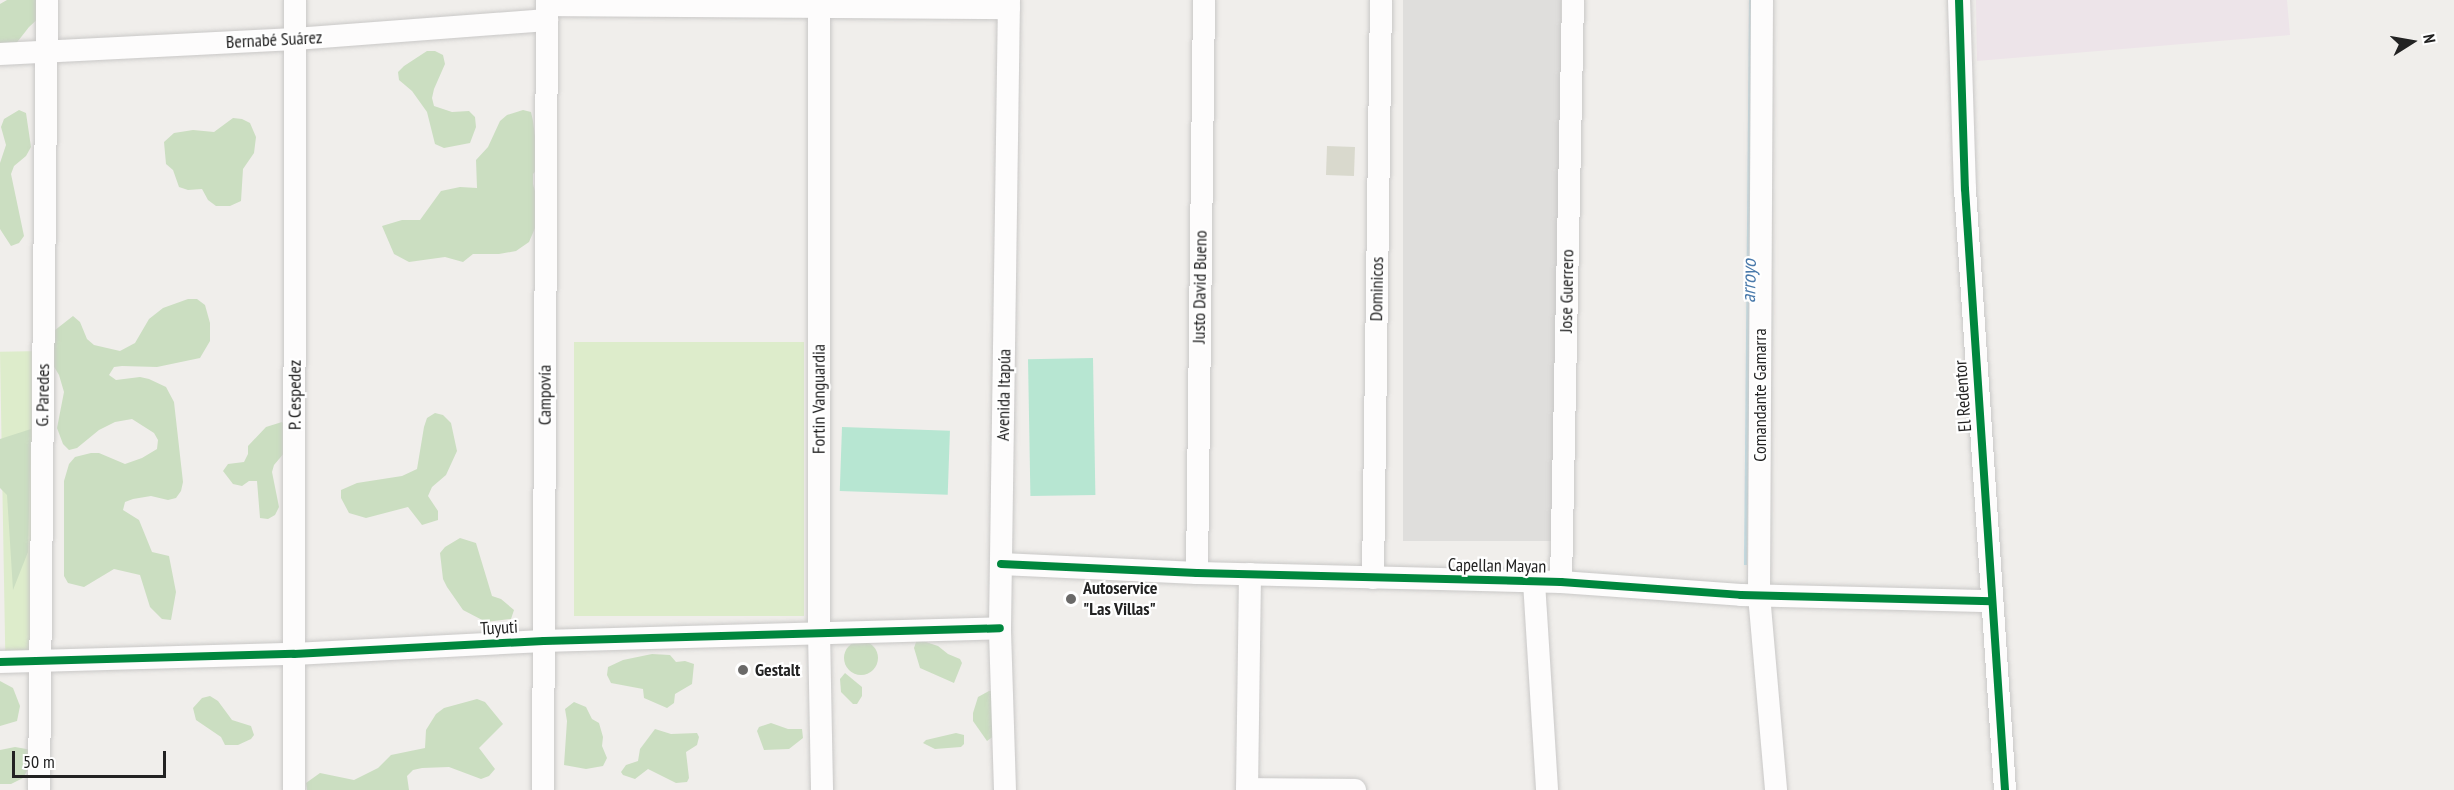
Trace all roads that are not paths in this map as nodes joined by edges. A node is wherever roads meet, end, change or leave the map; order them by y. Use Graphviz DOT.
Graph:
graph roads {
  1 [pos="48,0"];
  2 [pos="295,0"];
  3 [pos="1204,0"];
  4 [pos="1381,0"];
  5 [pos="1573,0"];
  6 [pos="1762,0"];
  7 [pos="1959,0"];
  8 [pos="779,3"];
  9 [pos="1009,4"];
  10 [pos="819,7"];
  11 [pos="547,8"];
  12 [pos="295,39"];
  13 [pos="47,52"];
  14 [pos="0,54"];
  15 [pos="1001,564"];
  16 [pos="1197,573"];
  17 [pos="1250,574"];
  18 [pos="1373,578"];
  19 [pos="1534,582"];
  20 [pos="1561,582"];
  21 [pos="1759,595"];
  22 [pos="1992,601"];
  23 [pos="1000,628"];
  24 [pos="819,632"];
  25 [pos="544,641"];
  26 [pos="294,654"];
  27 [pos="0,662"];
  28 [pos="39,662"];
  29 [pos="1247,789"];
  30 [pos="39,790"];
  31 [pos="294,790"];
  32 [pos="543,790"];
  33 [pos="822,790"];
  34 [pos="1005,790"];
  35 [pos="1355,790"];
  36 [pos="1547,790"];
  37 [pos="1776,790"];
  38 [pos="2005,790"];
  1 -- 13 [label="street, G. Paredes"];
  2 -- 12 [label="street, P. Cespedez"];
  3 -- 16 [label="street, Justo David Bueno"];
  4 -- 18 [label="street, Dominicos"];
  5 -- 20 [label="street, Jose Guerrero"];
  6 -- 21 [label="street, Comandante Gamarra"];
  7 -- 22 [label="street, El Redentor"];
  8 -- 10 [label="street, Bernabé Suárez"];
  8 -- 11 [label="street, Bernabé Suárez"];
  9 -- 10 [label="street, Bernabé Suárez"];
  9 -- 15 [label="street, Avenida Itapúa"];
  10 -- 24 [label="street, Fortin Vanguardia"];
  11 -- 12 [label="street, Bernabé Suárez"];
  11 -- 25 [label="street, Campovía"];
  12 -- 13 [label="street, Bernabé Suárez"];
  12 -- 26 [label="street, P. Cespedez"];
  13 -- 14 [label="street, Bernabé Suárez"];
  13 -- 28 [label="street, G. Paredes"];
  15 -- 16 [label="street, Capellan Mayan"];
  15 -- 23 [label="street, Avenida Itapúa"];
  16 -- 17 [label="street, Capellan Mayan"];
  17 -- 18 [label="street, Capellan Mayan"];
  17 -- 29 [label="street"];
  18 -- 19 [label="street, Capellan Mayan"];
  19 -- 20 [label="street, Capellan Mayan"];
  19 -- 36 [label="street"];
  20 -- 21 [label="street, Capellan Mayan"];
  21 -- 22 [label="street, Capellan Mayan"];
  21 -- 37 [label="street, Comandante Gamarra"];
  22 -- 38 [label="street, El Redentor"];
  23 -- 24 [label="street, Tuyuti"];
  23 -- 34 [label="street, Avenida Itapúa"];
  24 -- 25 [label="street, Tuyuti"];
  24 -- 33 [label="street, Fortin Vanguardia"];
  25 -- 26 [label="street, Tuyuti"];
  25 -- 32 [label="street, Campovía"];
  26 -- 28 [label="street, Tuyuti"];
  26 -- 31 [label="street, P. Cespedez"];
  27 -- 28 [label="street, Tuyuti"];
  28 -- 30 [label="street, G. Paredes"];
  29 -- 35 [label="street"];
}
